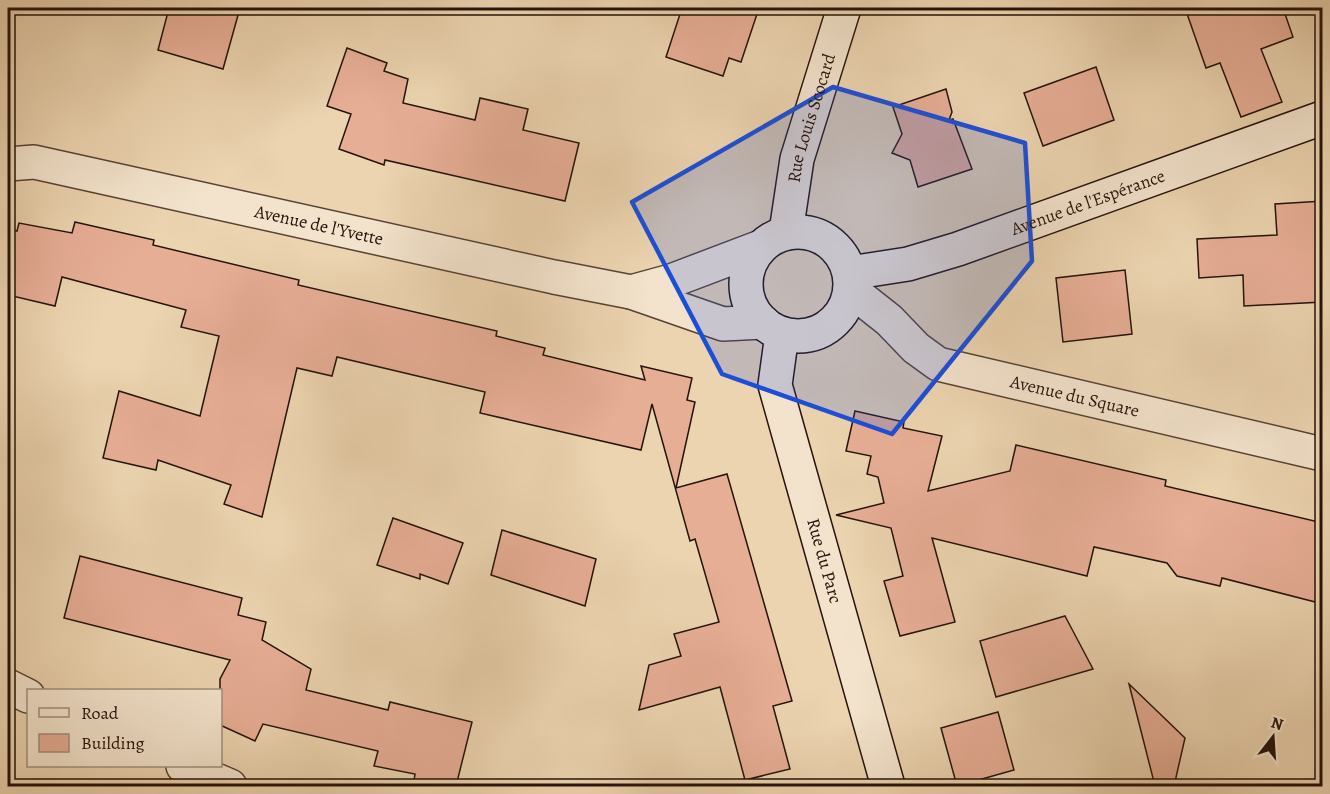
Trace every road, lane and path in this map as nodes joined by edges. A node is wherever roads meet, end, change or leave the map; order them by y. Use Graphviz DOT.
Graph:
graph roads {
  1 [pos="844,8"];
  2 [pos="1323,118"];
  3 [pos="8,164"];
  4 [pos="786,232"];
  5 [pos="758,248"];
  6 [pos="850,281"];
  7 [pos="631,292"];
  8 [pos="772,328"];
  9 [pos="1323,454"];
  10 [pos="8,686"];
  11 [pos="27,696"];
  12 [pos="187,767"];
  13 [pos="230,786"];
  14 [pos="888,786"];
  1 -- 4 [label="street, Rue Louis Scocard"];
  2 -- 6 [label="street, Avenue de l'Espérance"];
  3 -- 7 [label="street, Avenue de l'Yvette"];
  4 -- 5 [label="street"];
  4 -- 6 [label="street"];
  5 -- 7 [label="street, Avenue de l'Yvette"];
  5 -- 8 [label="street"];
  6 -- 8 [label="street"];
  6 -- 9 [label="street, Avenue du Square"];
  7 -- 8 [label="street, Avenue de l'Yvette"];
  8 -- 14 [label="street, Rue du Parc"];
  10 -- 11 [label="street"];
  12 -- 13 [label="street"];
}
